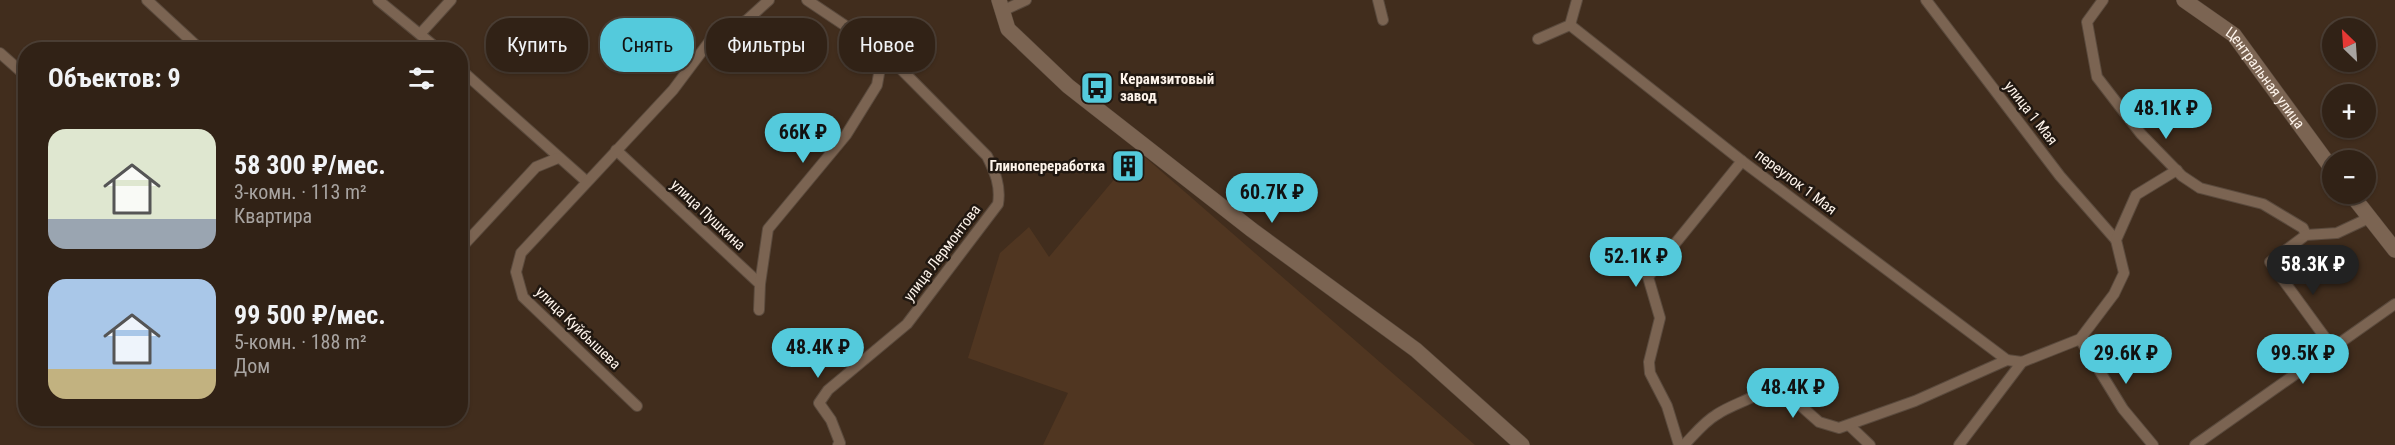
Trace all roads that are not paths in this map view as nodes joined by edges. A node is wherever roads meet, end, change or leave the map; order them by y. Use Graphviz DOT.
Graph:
graph roads {
  1 [pos="147,0"];
  2 [pos="378,0"];
  3 [pos="451,0"];
  4 [pos="769,0"];
  5 [pos="807,0"];
  6 [pos="1026,0"];
  7 [pos="1377,0"];
  8 [pos="1577,0"];
  9 [pos="1926,0"];
  10 [pos="2103,0"];
  11 [pos="2184,0"];
  12 [pos="1001,6"];
  13 [pos="1383,20"];
  14 [pos="839,21"];
  15 [pos="1569,25"];
  16 [pos="421,33"];
  17 [pos="1538,39"];
  18 [pos="192,42"];
  19 [pos="431,42"];
  20 [pos="0,53"];
  21 [pos="18,69"];
  22 [pos="879,72"];
  23 [pos="904,72"];
  24 [pos="468,76"];
  25 [pos="616,150"];
  26 [pos="2322,155"];
  27 [pos="558,158"];
  28 [pos="1743,161"];
  29 [pos="2177,170"];
  30 [pos="586,181"];
  31 [pos="2358,204"];
  32 [pos="2369,218"];
  33 [pos="2306,235"];
  34 [pos="468,240"];
  35 [pos="2116,240"];
  36 [pos="2395,250"];
  37 [pos="760,284"];
  38 [pos="2395,304"];
  39 [pos="759,310"];
  40 [pos="2080,339"];
  41 [pos="2332,347"];
  42 [pos="2007,360"];
  43 [pos="2022,362"];
  44 [pos="637,406"];
  45 [pos="1850,426"];
  46 [pos="838,445"];
  47 [pos="1522,445"];
  48 [pos="1679,445"];
  49 [pos="1684,445"];
  50 [pos="1870,445"];
  51 [pos="1959,445"];
  52 [pos="2153,445"];
  53 [pos="2195,445"];
  1 -- 18 [label="street"];
  2 -- 16 [label="street"];
  3 -- 16 [label="street"];
  4 -- 25 [label="street, улица Куйбышева"];
  5 -- 14 [label="street, улица Лермонтова"];
  6 -- 12 [label="street"];
  7 -- 13 [label="street"];
  8 -- 15 [label="street"];
  9 -- 35 [label="street, улица 1 Мая"];
  10 -- 29 [label="street"];
  11 -- 26 [label="street, Центральная улица"];
  12 -- 47 [label="street"];
  15 -- 17 [label="street"];
  15 -- 28 [label="street, переулок 1 Мая"];
  16 -- 19 [label="street"];
  20 -- 21 [label="street"];
  22 -- 37 [label="street"];
  23 -- 46 [label="street, улица Лермонтова"];
  24 -- 27 [label="street"];
  25 -- 30 [label="street, улица Куйбышева"];
  25 -- 37 [label="street, улица Пушкина"];
  27 -- 30 [label="street"];
  27 -- 34 [label="street"];
  28 -- 42 [label="street, переулок 1 Мая"];
  28 -- 48 [label="street"];
  29 -- 33 [label="street"];
  29 -- 35 [label="street"];
  30 -- 44 [label="street, улица Куйбышева"];
  31 -- 32 [label="street"];
  32 -- 33 [label="street"];
  32 -- 36 [label="street"];
  33 -- 41 [label="street"];
  35 -- 40 [label="street"];
  37 -- 39 [label="street"];
  38 -- 41 [label="street"];
  40 -- 43 [label="street"];
  40 -- 52 [label="street"];
  41 -- 53 [label="street"];
  42 -- 43 [label="street"];
  42 -- 45 [label="street"];
  43 -- 51 [label="street"];
  45 -- 49 [label="street"];
  45 -- 50 [label="street"];
}
